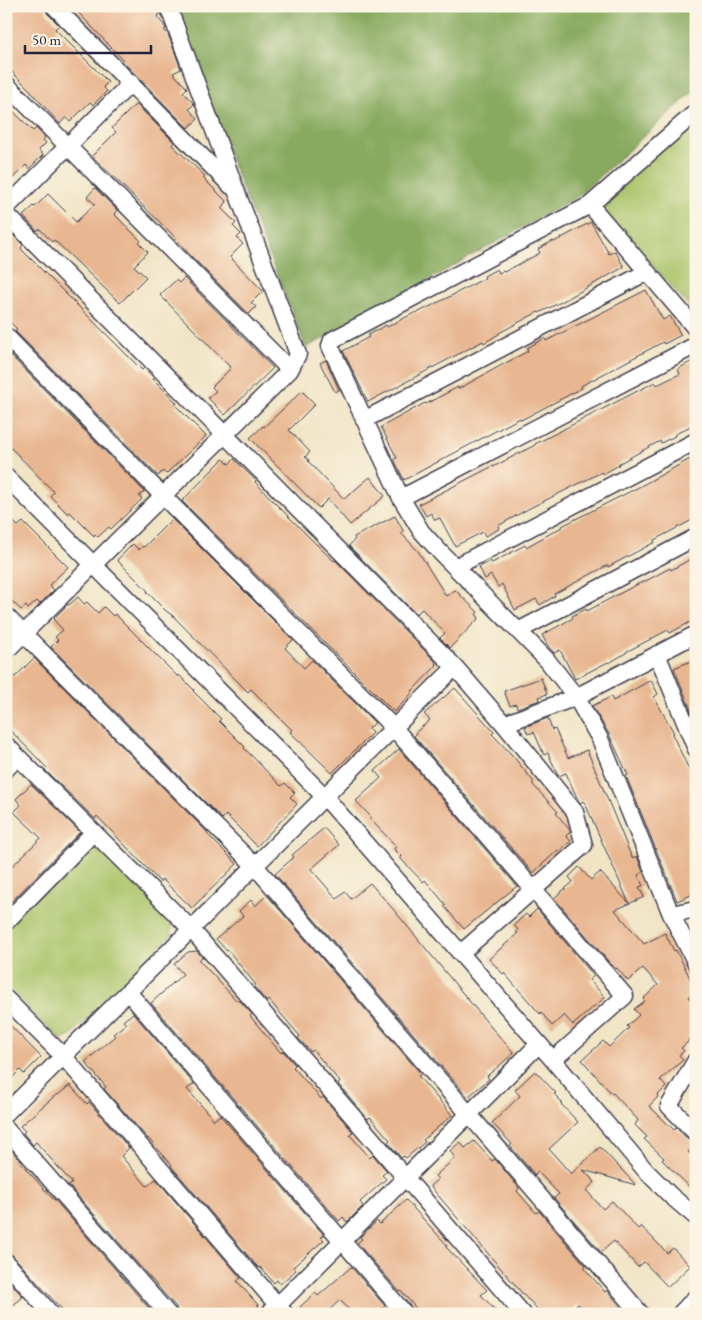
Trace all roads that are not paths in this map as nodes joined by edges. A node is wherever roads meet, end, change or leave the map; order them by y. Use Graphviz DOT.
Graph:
graph roads {
  1 [pos="54,6"];
  2 [pos="168,6"];
  3 [pos="131,83"];
  4 [pos="6,84"];
  5 [pos="696,112"];
  6 [pos="68,146"];
  7 [pos="236,190"];
  8 [pos="590,205"];
  9 [pos="6,208"];
  10 [pos="6,214"];
  11 [pos="648,272"];
  12 [pos="696,329"];
  13 [pos="6,336"];
  14 [pos="696,345"];
  15 [pos="290,370"];
  16 [pos="364,420"];
  17 [pos="224,434"];
  18 [pos="696,441"];
  19 [pos="6,477"];
  20 [pos="163,496"];
  21 [pos="401,498"];
  22 [pos="696,537"];
  23 [pos="93,565"];
  24 [pos="455,567"];
  25 [pos="6,616"];
  26 [pos="518,631"];
  27 [pos="24,634"];
  28 [pos="696,634"];
  29 [pos="6,651"];
  30 [pos="657,654"];
  31 [pos="454,667"];
  32 [pos="576,697"];
  33 [pos="504,724"];
  34 [pos="394,728"];
  35 [pos="6,745"];
  36 [pos="696,749"];
  37 [pos="18,757"];
  38 [pos="6,769"];
  39 [pos="325,797"];
  40 [pos="94,832"];
  41 [pos="255,866"];
  42 [pos="533,889"];
  43 [pos="696,909"];
  44 [pos="671,914"];
  45 [pos="6,922"];
  46 [pos="191,929"];
  47 [pos="461,953"];
  48 [pos="696,962"];
  49 [pos="128,992"];
  50 [pos="6,999"];
  51 [pos="539,1044"];
  52 [pos="64,1056"];
  53 [pos="553,1060"];
  54 [pos="696,1060"];
  55 [pos="6,1113"];
  56 [pos="469,1114"];
  57 [pos="6,1128"];
  58 [pos="696,1133"];
  59 [pos="405,1178"];
  60 [pos="696,1217"];
  61 [pos="342,1241"];
  62 [pos="6,1262"];
  63 [pos="696,1297"];
  64 [pos="277,1311"];
  65 [pos="50,1314"];
  66 [pos="168,1314"];
  67 [pos="405,1314"];
  68 [pos="523,1314"];
  69 [pos="641,1314"];
  70 [pos="680,1314"];
  1 -- 3 [label="street"];
  2 -- 7 [label="street"];
  3 -- 6 [label="street"];
  3 -- 7 [label="street"];
  4 -- 6 [label="street"];
  5 -- 8 [label="street"];
  6 -- 9 [label="street"];
  6 -- 15 [label="street"];
  7 -- 15 [label="street"];
  8 -- 11 [label="street"];
  8 -- 16 [label="street"];
  10 -- 17 [label="street"];
  11 -- 12 [label="street"];
  11 -- 16 [label="street"];
  13 -- 20 [label="street"];
  14 -- 21 [label="street"];
  15 -- 17 [label="street"];
  16 -- 21 [label="street"];
  17 -- 20 [label="street"];
  17 -- 31 [label="street"];
  18 -- 24 [label="street"];
  19 -- 23 [label="street"];
  20 -- 23 [label="street"];
  20 -- 34 [label="street"];
  21 -- 24 [label="street"];
  22 -- 26 [label="street"];
  23 -- 27 [label="street"];
  23 -- 39 [label="street"];
  24 -- 26 [label="street"];
  25 -- 27 [label="street"];
  26 -- 32 [label="street"];
  27 -- 29 [label="street"];
  27 -- 41 [label="street"];
  28 -- 30 [label="street"];
  30 -- 32 [label="street"];
  30 -- 36 [label="street"];
  31 -- 33 [label="street"];
  31 -- 34 [label="street"];
  32 -- 33 [label="street"];
  32 -- 44 [label="street"];
  33 -- 42 [label="street"];
  34 -- 39 [label="street"];
  34 -- 42 [label="street"];
  35 -- 37 [label="street"];
  37 -- 38 [label="street"];
  37 -- 40 [label="street"];
  39 -- 41 [label="street"];
  39 -- 47 [label="street"];
  40 -- 45 [label="street"];
  40 -- 46 [label="street"];
  41 -- 46 [label="street"];
  41 -- 56 [label="street"];
  42 -- 47 [label="street"];
  42 -- 53 [label="street"];
  43 -- 44 [label="street"];
  44 -- 48 [label="street"];
  46 -- 49 [label="street"];
  46 -- 59 [label="street"];
  47 -- 51 [label="street"];
  49 -- 52 [label="street"];
  49 -- 61 [label="street"];
  50 -- 52 [label="street"];
  51 -- 53 [label="street"];
  51 -- 56 [label="street"];
  52 -- 55 [label="street"];
  52 -- 64 [label="street"];
  53 -- 60 [label="street"];
  54 -- 58 [label="street"];
  56 -- 59 [label="street"];
  56 -- 69 [label="street"];
  57 -- 66 [label="street"];
  59 -- 61 [label="street"];
  59 -- 68 [label="street"];
  61 -- 64 [label="street"];
  61 -- 67 [label="street"];
  62 -- 65 [label="street"];
  63 -- 70 [label="street"];
}
